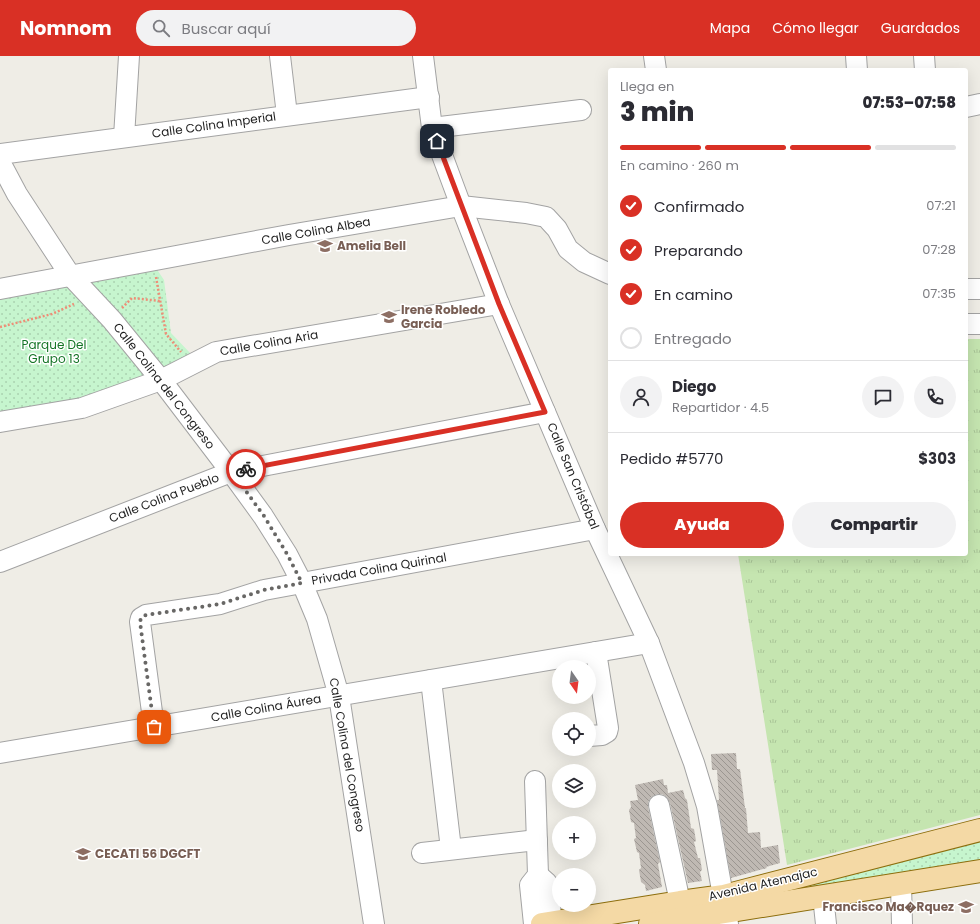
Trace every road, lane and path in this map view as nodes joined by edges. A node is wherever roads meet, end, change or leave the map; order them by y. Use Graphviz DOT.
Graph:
graph roads {
  1 [pos="129,56"];
  2 [pos="280,56"];
  3 [pos="423,56"];
  4 [pos="654,56"];
  5 [pos="856,56"];
  6 [pos="924,56"];
  7 [pos="656,68"];
  8 [pos="857,68"];
  9 [pos="924,68"];
  10 [pos="429,97"];
  11 [pos="980,104"];
  12 [pos="968,107"];
  13 [pos="581,110"];
  14 [pos="287,115"];
  15 [pos="432,128"];
  16 [pos="124,138"];
  17 [pos="0,154"];
  18 [pos="0,162"];
  19 [pos="461,206"];
  20 [pos="155,272"];
  21 [pos="608,273"];
  22 [pos="70,275"];
  23 [pos="0,289"];
  24 [pos="968,289"];
  25 [pos="980,289"];
  26 [pos="160,301"];
  27 [pos="76,303"];
  28 [pos="499,304"];
  29 [pos="112,320"];
  30 [pos="968,324"];
  31 [pos="980,324"];
  32 [pos="0,327"];
  33 [pos="183,353"];
  34 [pos="161,380"];
  35 [pos="545,412"];
  36 [pos="0,422"];
  37 [pos="232,472"];
  38 [pos="595,529"];
  39 [pos="608,556"];
  40 [pos="608,556"];
  41 [pos="0,562"];
  42 [pos="302,583"];
  43 [pos="650,643"];
  44 [pos="596,652"];
  45 [pos="431,680"];
  46 [pos="339,696"];
  47 [pos="154,727"];
  48 [pos="596,735"];
  49 [pos="0,753"];
  50 [pos="535,781"];
  51 [pos="659,805"];
  52 [pos="980,830"];
  53 [pos="537,840"];
  54 [pos="451,849"];
  55 [pos="422,853"];
  56 [pos="980,871"];
  57 [pos="901,884"];
  58 [pos="823,896"];
  59 [pos="680,902"];
  60 [pos="726,910"];
  61 [pos="542,923"];
  62 [pos="374,924"];
  63 [pos="650,924"];
  64 [pos="826,924"];
  65 [pos="902,924"];
  1 -- 16 [label="street"];
  2 -- 14 [label="street"];
  3 -- 10 [label="street, Calle San Cristóbal"];
  4 -- 7 [label="street"];
  5 -- 8 [label="street"];
  6 -- 9 [label="street"];
  10 -- 14 [label="street, Calle Colina Imperial"];
  10 -- 15 [label="street, Calle San Cristóbal"];
  11 -- 12 [label="street"];
  13 -- 15 [label="street"];
  14 -- 16 [label="street, Calle Colina Imperial"];
  15 -- 19 [label="street, Calle San Cristóbal"];
  16 -- 17 [label="street, Calle Colina Imperial"];
  18 -- 22 [label="street, Calle Colina del Congreso"];
  19 -- 21 [label="street, Calle Colina Albea"];
  19 -- 22 [label="street, Calle Colina Albea"];
  19 -- 28 [label="street, Calle San Cristóbal"];
  20 -- 26 [label="path"];
  22 -- 23 [label="street, Calle Colina Albea"];
  22 -- 29 [label="street, Calle Colina del Congreso"];
  24 -- 25 [label="street"];
  26 -- 29 [label="path"];
  26 -- 33 [label="path"];
  27 -- 32 [label="path"];
  28 -- 34 [label="street, Calle Colina Aria"];
  28 -- 35 [label="street, Calle San Cristóbal"];
  29 -- 34 [label="street, Calle Colina del Congreso"];
  30 -- 31 [label="street"];
  34 -- 36 [label="street, Calle Colina Aria"];
  34 -- 37 [label="street, Calle Colina del Congreso"];
  35 -- 37 [label="street, Calle Colina Pueblo"];
  35 -- 38 [label="street, Calle San Cristóbal"];
  37 -- 41 [label="street, Calle Colina Pueblo"];
  37 -- 42 [label="street, Calle Colina del Congreso"];
  38 -- 40 [label="street, Calle San Cristóbal"];
  38 -- 42 [label="street, Privada Colina Quirinal"];
  39 -- 43 [label="street, Calle San Cristóbal"];
  42 -- 46 [label="street, Calle Colina del Congreso"];
  42 -- 47 [label="street, Privada Colina Quirinal"];
  43 -- 44 [label="street, Calle Colina Áurea"];
  43 -- 60 [label="street, Calle San Cristóbal"];
  44 -- 45 [label="street, Calle Colina Áurea"];
  44 -- 48 [label="street"];
  45 -- 46 [label="street, Calle Colina Áurea"];
  45 -- 54 [label="street"];
  46 -- 47 [label="street, Calle Colina Áurea"];
  46 -- 62 [label="street, Calle Colina del Congreso"];
  47 -- 49 [label="street, Calle Colina Áurea"];
  50 -- 53 [label="street"];
  51 -- 59 [label="street"];
  52 -- 60 [label="main road, Avenida Atemajac"];
  53 -- 54 [label="street"];
  53 -- 61 [label="street"];
  54 -- 55 [label="street"];
  56 -- 57 [label="main road, Avenida Atemajac"];
  57 -- 58 [label="main road, Avenida Atemajac"];
  57 -- 65 [label="street"];
  58 -- 60 [label="main road, Avenida Atemajac"];
  58 -- 64 [label="street"];
  59 -- 60 [label="main road, Avenida Atemajac"];
  59 -- 61 [label="main road, Avenida Atemajac"];
  60 -- 63 [label="main road, Avenida Atemajac"];
}
